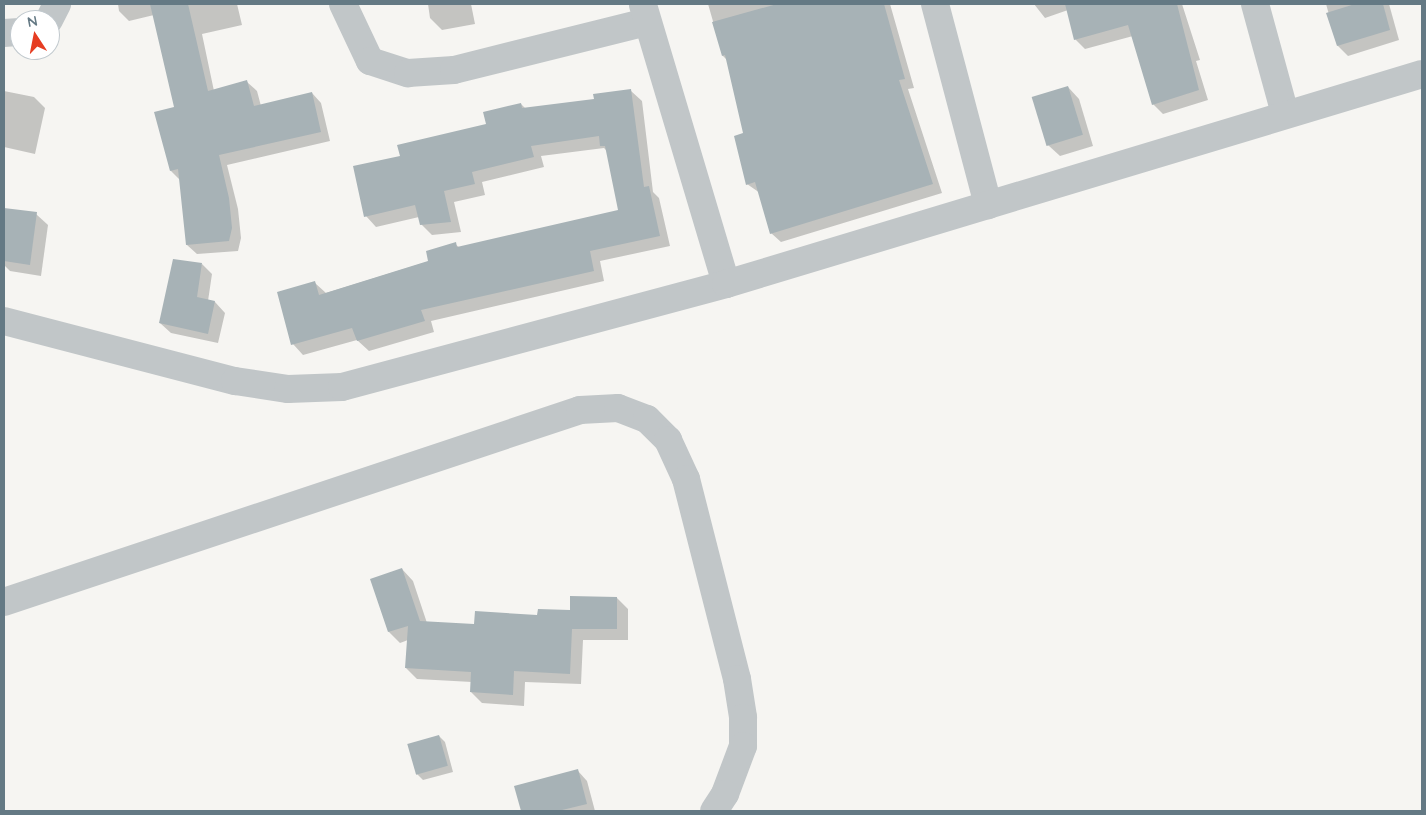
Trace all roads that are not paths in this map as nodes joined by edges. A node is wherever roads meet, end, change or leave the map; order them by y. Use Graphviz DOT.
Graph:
graph roads {
  1 [pos="343,4"];
  2 [pos="935,4"];
  3 [pos="1254,4"];
  4 [pos="645,13"];
  5 [pos="1422,74"];
  6 [pos="1285,114"];
  7 [pos="988,205"];
  8 [pos="726,284"];
  9 [pos="4,321"];
  10 [pos="4,602"];
  11 [pos="714,811"];
  1 -- 4 [label="street"];
  2 -- 7 [label="street"];
  3 -- 6 [label="street"];
  4 -- 8 [label="street"];
  5 -- 6 [label="street"];
  6 -- 7 [label="street"];
  7 -- 8 [label="street"];
  8 -- 9 [label="street"];
  10 -- 11 [label="street"];
}
